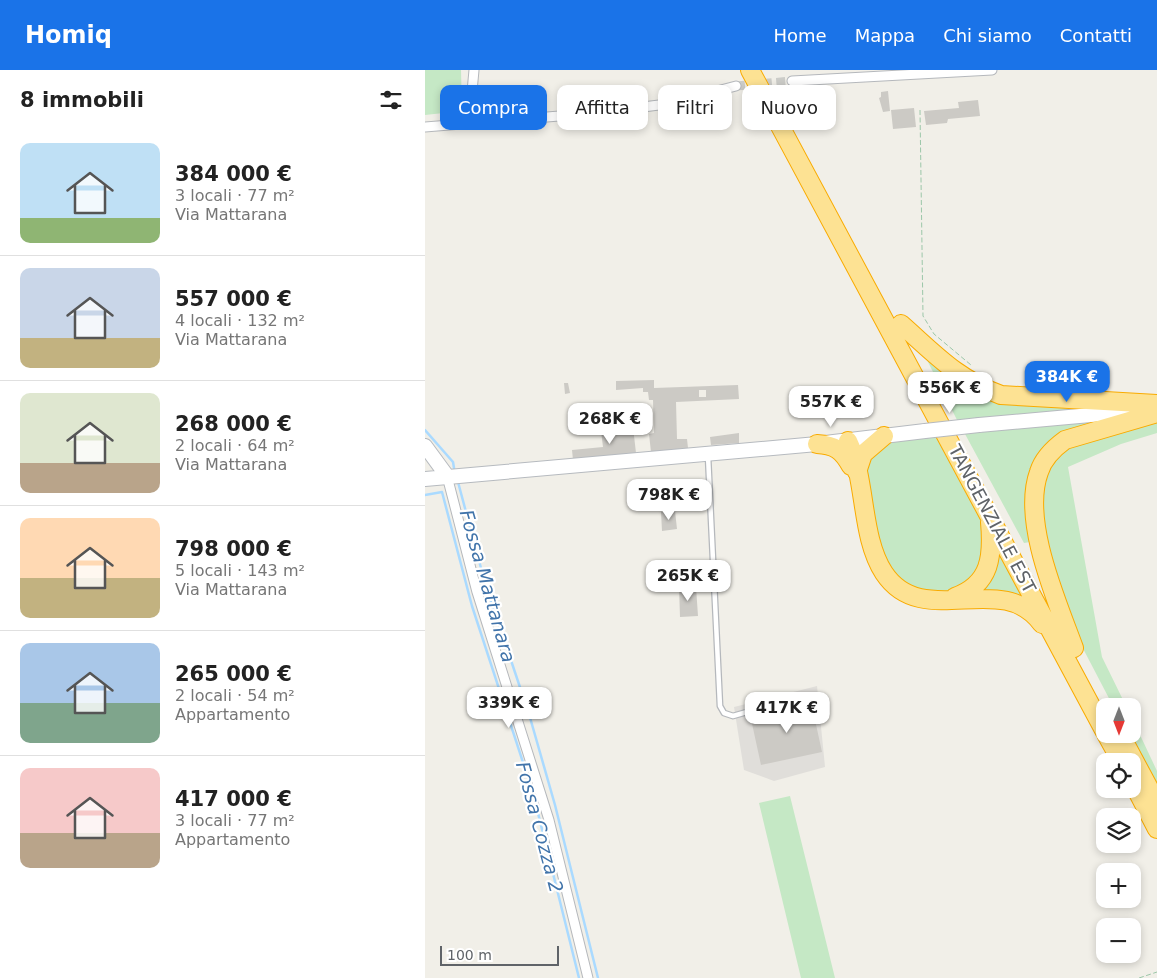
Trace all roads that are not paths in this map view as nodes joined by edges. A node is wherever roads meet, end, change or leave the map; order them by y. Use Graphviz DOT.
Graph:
graph roads {
  1 [pos="474,70"];
  2 [pos="750,70"];
  3 [pos="764,70"];
  4 [pos="992,70"];
  5 [pos="792,81"];
  6 [pos="473,85"];
  7 [pos="736,86"];
  8 [pos="547,117"];
  9 [pos="440,126"];
  10 [pos="425,127"];
  11 [pos="901,324"];
  12 [pos="1157,404"];
  13 [pos="1157,409"];
  14 [pos="1157,413"];
  15 [pos="885,436"];
  16 [pos="817,444"];
  17 [pos="425,446"];
  18 [pos="847,448"];
  19 [pos="708,453"];
  20 [pos="447,476"];
  21 [pos="857,478"];
  22 [pos="425,479"];
  23 [pos="990,514"];
  24 [pos="950,599"];
  25 [pos="1074,648"];
  26 [pos="1075,676"];
  27 [pos="802,696"];
  28 [pos="1101,698"];
  29 [pos="1096,716"];
  30 [pos="1125,743"];
  31 [pos="1140,798"];
  32 [pos="1157,803"];
  33 [pos="1157,829"];
  34 [pos="588,978"];
  1 -- 6 [label="street"];
  2 -- 23 [label="highway, TANGENZIALE EST"];
  3 -- 11 [label="highway, TANGENZIALE EST"];
  4 -- 5 [label="street"];
  7 -- 8 [label="street"];
  9 -- 10 [label="street"];
  11 -- 12 [label="highway"];
  11 -- 25 [label="highway, TANGENZIALE EST"];
  13 -- 15 [label="street, bridge"];
  14 -- 25 [label="highway"];
  15 -- 18 [label="street"];
  15 -- 21 [label="highway"];
  16 -- 18 [label="highway"];
  16 -- 19 [label="street"];
  17 -- 20 [label="street"];
  18 -- 21 [label="highway"];
  19 -- 20 [label="street"];
  19 -- 27 [label="lane"];
  20 -- 22 [label="street"];
  20 -- 34 [label="street"];
  21 -- 24 [label="highway"];
  23 -- 24 [label="highway"];
  23 -- 26 [label="highway, TANGENZIALE EST"];
  24 -- 26 [label="highway"];
  25 -- 28 [label="highway, TANGENZIALE EST"];
  26 -- 29 [label="highway, TANGENZIALE EST"];
  30 -- 32 [label="highway"];
  31 -- 33 [label="highway"];
}
